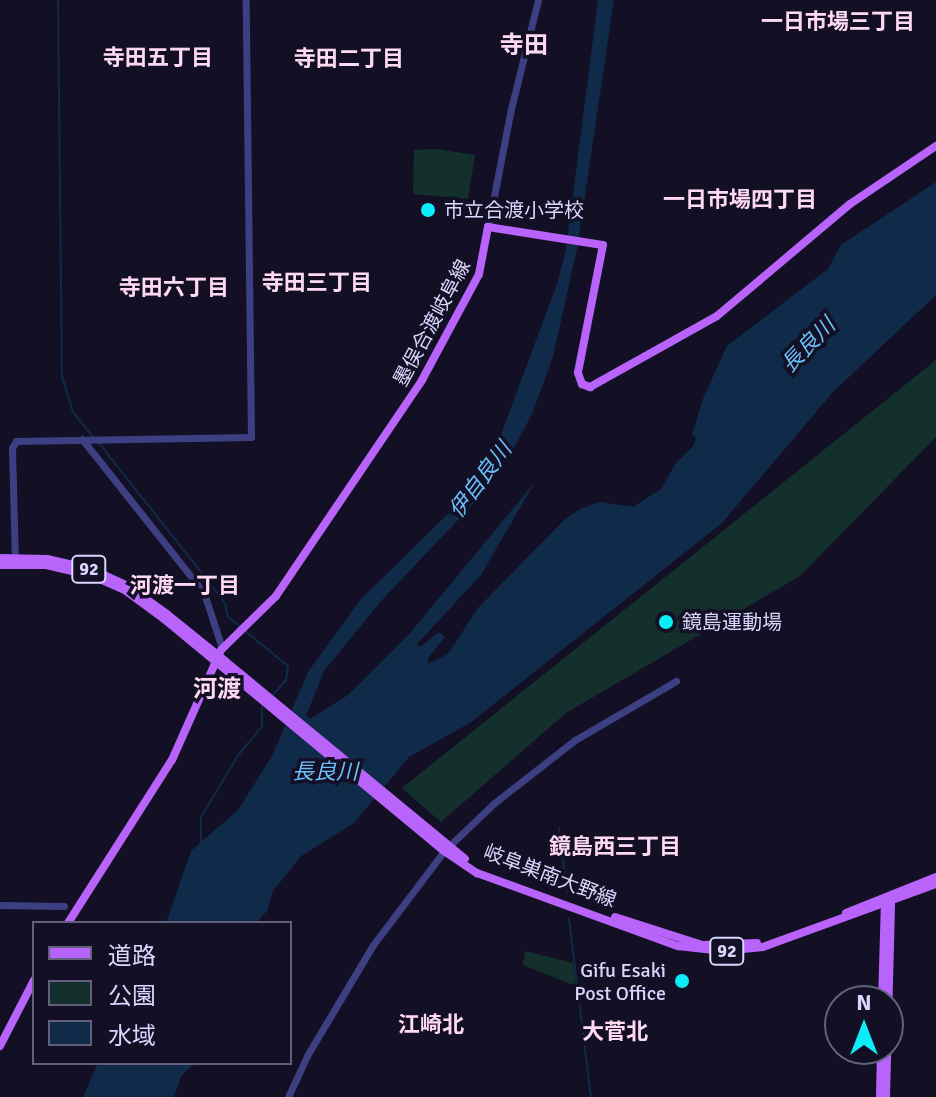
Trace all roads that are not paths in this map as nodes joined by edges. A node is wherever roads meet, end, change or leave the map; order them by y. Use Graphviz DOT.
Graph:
graph roads {
  1 [pos="246,0"];
  2 [pos="538,0"];
  3 [pos="936,146"];
  4 [pos="491,228"];
  5 [pos="85,442"];
  6 [pos="0,558"];
  7 [pos="15,561"];
  8 [pos="0,565"];
  9 [pos="222,648"];
  10 [pos="676,681"];
  11 [pos="444,846"];
  12 [pos="936,877"];
  13 [pos="936,884"];
  14 [pos="888,900"];
  15 [pos="0,905"];
  16 [pos="64,906"];
  17 [pos="69,921"];
  18 [pos="32,984"];
  19 [pos="883,985"];
  20 [pos="0,1046"];
  21 [pos="881,1065"];
  22 [pos="288,1097"];
  23 [pos="880,1097"];
  24 [pos="886,1097"];
  1 -- 5 [label="street"];
  2 -- 4 [label="street"];
  3 -- 4 [label="main road"];
  4 -- 9 [label="main road, 墨俣合渡岐阜線"];
  5 -- 7 [label="street"];
  5 -- 9 [label="street"];
  6 -- 7 [label="main road, 岐阜巣南大野線 / 92"];
  7 -- 8 [label="main road, 岐阜巣南大野線 / 92"];
  7 -- 11 [label="main road, 岐阜巣南大野線 / 92, bridge"];
  9 -- 17 [label="main road, 墨俣合渡岐阜線"];
  10 -- 11 [label="street"];
  11 -- 14 [label="main road, 岐阜巣南大野線 / 92"];
  11 -- 22 [label="street"];
  12 -- 14 [label="main road, 岐阜巣南大野線 / 92"];
  13 -- 14 [label="main road, 岐阜巣南大野線 / 92"];
  14 -- 19 [label="main road"];
  14 -- 24 [label="main road"];
  15 -- 16 [label="street"];
  18 -- 20 [label="main road"];
  21 -- 23 [label="main road"];
}
